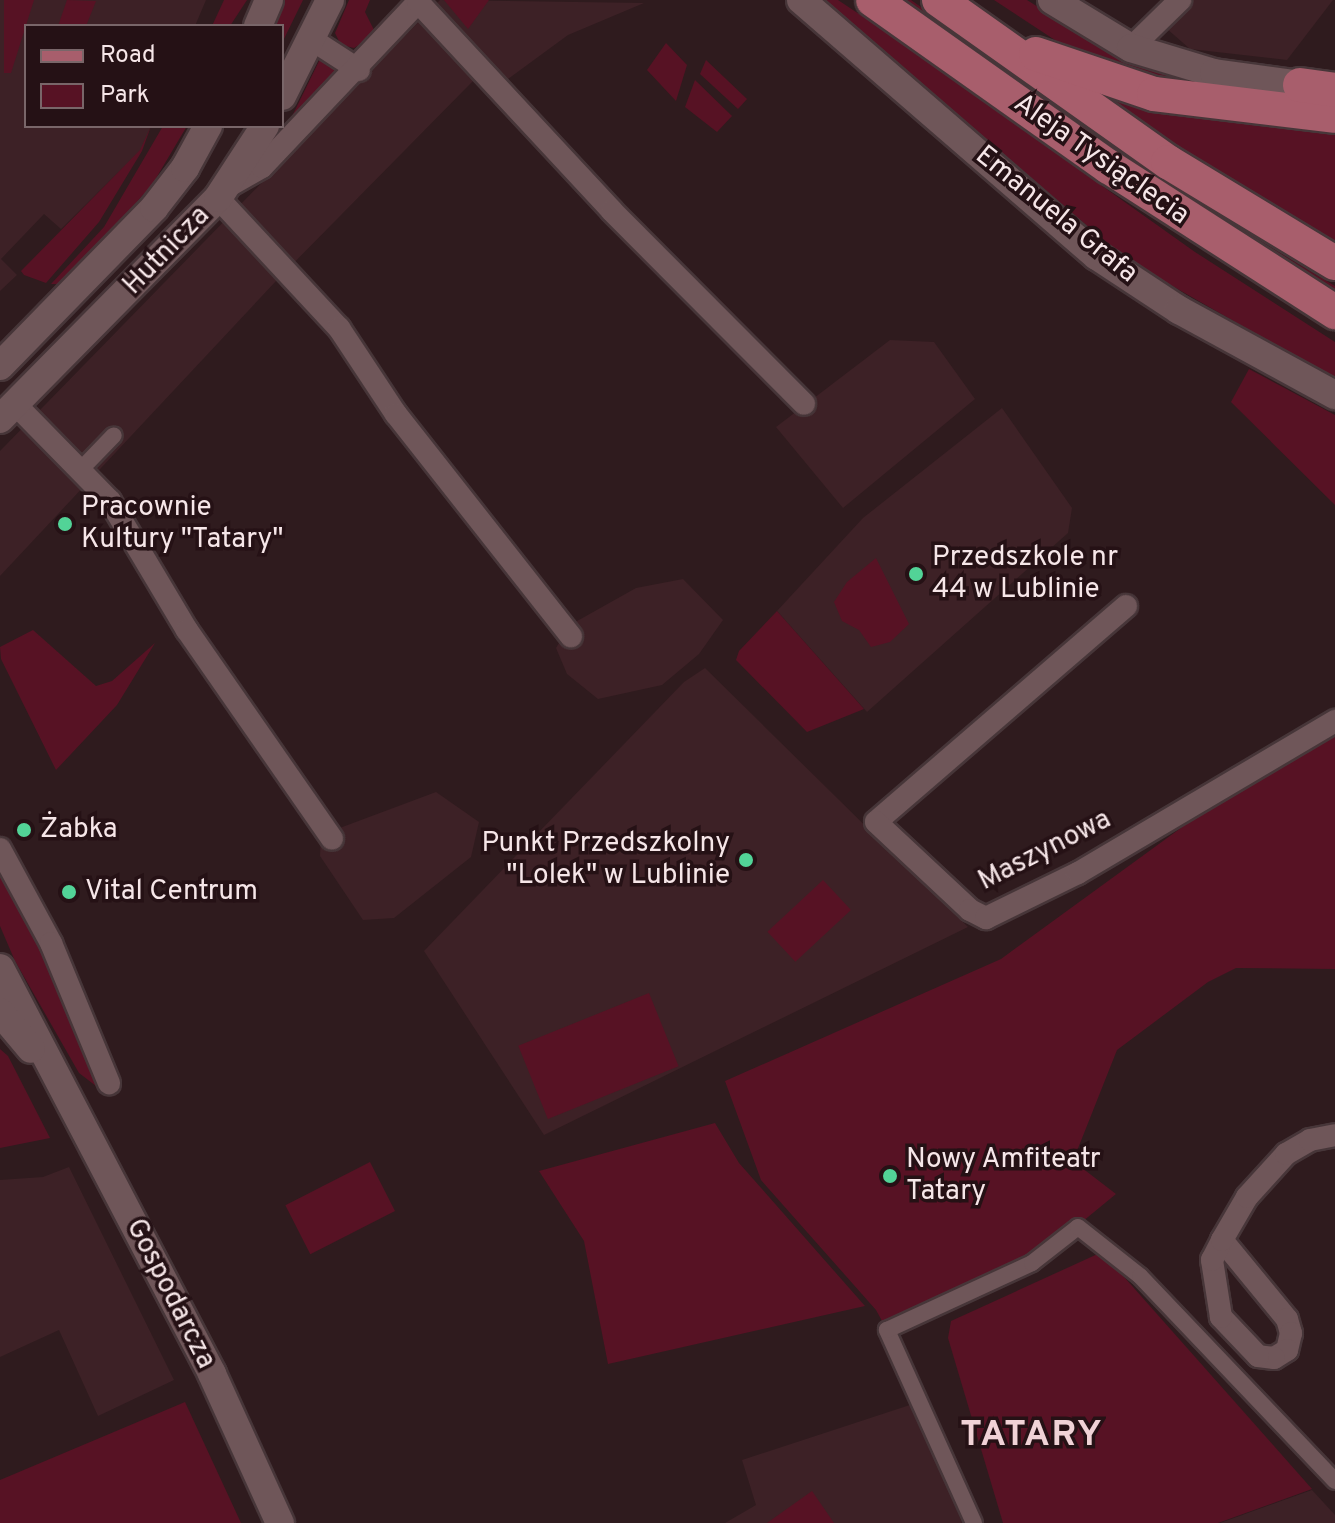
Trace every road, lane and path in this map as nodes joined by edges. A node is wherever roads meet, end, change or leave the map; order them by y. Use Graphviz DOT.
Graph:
graph roads {
  1 [pos="269,0"];
  2 [pos="330,0"];
  3 [pos="801,0"];
  4 [pos="873,0"];
  5 [pos="939,0"];
  6 [pos="1052,0"];
  7 [pos="1180,0"];
  8 [pos="259,24"];
  9 [pos="991,37"];
  10 [pos="311,39"];
  11 [pos="1131,48"];
  12 [pos="359,70"];
  13 [pos="1300,85"];
  14 [pos="1335,90"];
  15 [pos="284,92"];
  16 [pos="1335,116"];
  17 [pos="207,128"];
  18 [pos="264,128"];
  19 [pos="222,193"];
  20 [pos="1335,263"];
  21 [pos="1335,312"];
  22 [pos="30,336"];
  23 [pos="56,363"];
  24 [pos="0,366"];
  25 [pos="1335,395"];
  26 [pos="804,404"];
  27 [pos="8,411"];
  28 [pos="114,435"];
  29 [pos="88,462"];
  30 [pos="1126,606"];
  31 [pos="571,636"];
  32 [pos="1335,721"];
  33 [pos="332,839"];
  34 [pos="0,849"];
  35 [pos="0,968"];
  36 [pos="0,1012"];
  37 [pos="50,1070"];
  38 [pos="109,1083"];
  39 [pos="1335,1135"];
  40 [pos="1222,1240"];
  41 [pos="1335,1481"];
  42 [pos="280,1523"];
  43 [pos="974,1523"];
  1 -- 8 [label="street"];
  2 -- 10 [label="street"];
  3 -- 25 [label="street, Emanuela Grafa"];
  4 -- 21 [label="main road, Aleja Tysiąclecia"];
  5 -- 9 [label="main road, Aleja Tysiąclecia"];
  6 -- 11 [label="street"];
  7 -- 11 [label="street"];
  9 -- 16 [label="main road"];
  9 -- 20 [label="main road, Aleja Tysiąclecia"];
  10 -- 12 [label="street"];
  10 -- 15 [label="street"];
  11 -- 13 [label="street"];
  12 -- 19 [label="street"];
  12 -- 26 [label="street"];
  13 -- 14 [label="main road"];
  17 -- 22 [label="street, Hutnicza"];
  18 -- 19 [label="street, Hutnicza"];
  19 -- 23 [label="street, Hutnicza"];
  19 -- 31 [label="street"];
  22 -- 23 [label="street"];
  22 -- 24 [label="street, Hutnicza"];
  23 -- 27 [label="street, Hutnicza"];
  27 -- 33 [label="street"];
  28 -- 29 [label="street"];
  30 -- 32 [label="street, Maszynowa"];
  34 -- 38 [label="street"];
  35 -- 37 [label="street, Gospodarcza"];
  36 -- 37 [label="street, Gospodarcza"];
  37 -- 42 [label="street, Gospodarcza"];
  39 -- 40 [label="street"];
  40 -- 40 [label="street"];
  41 -- 43 [label="street"];
}
